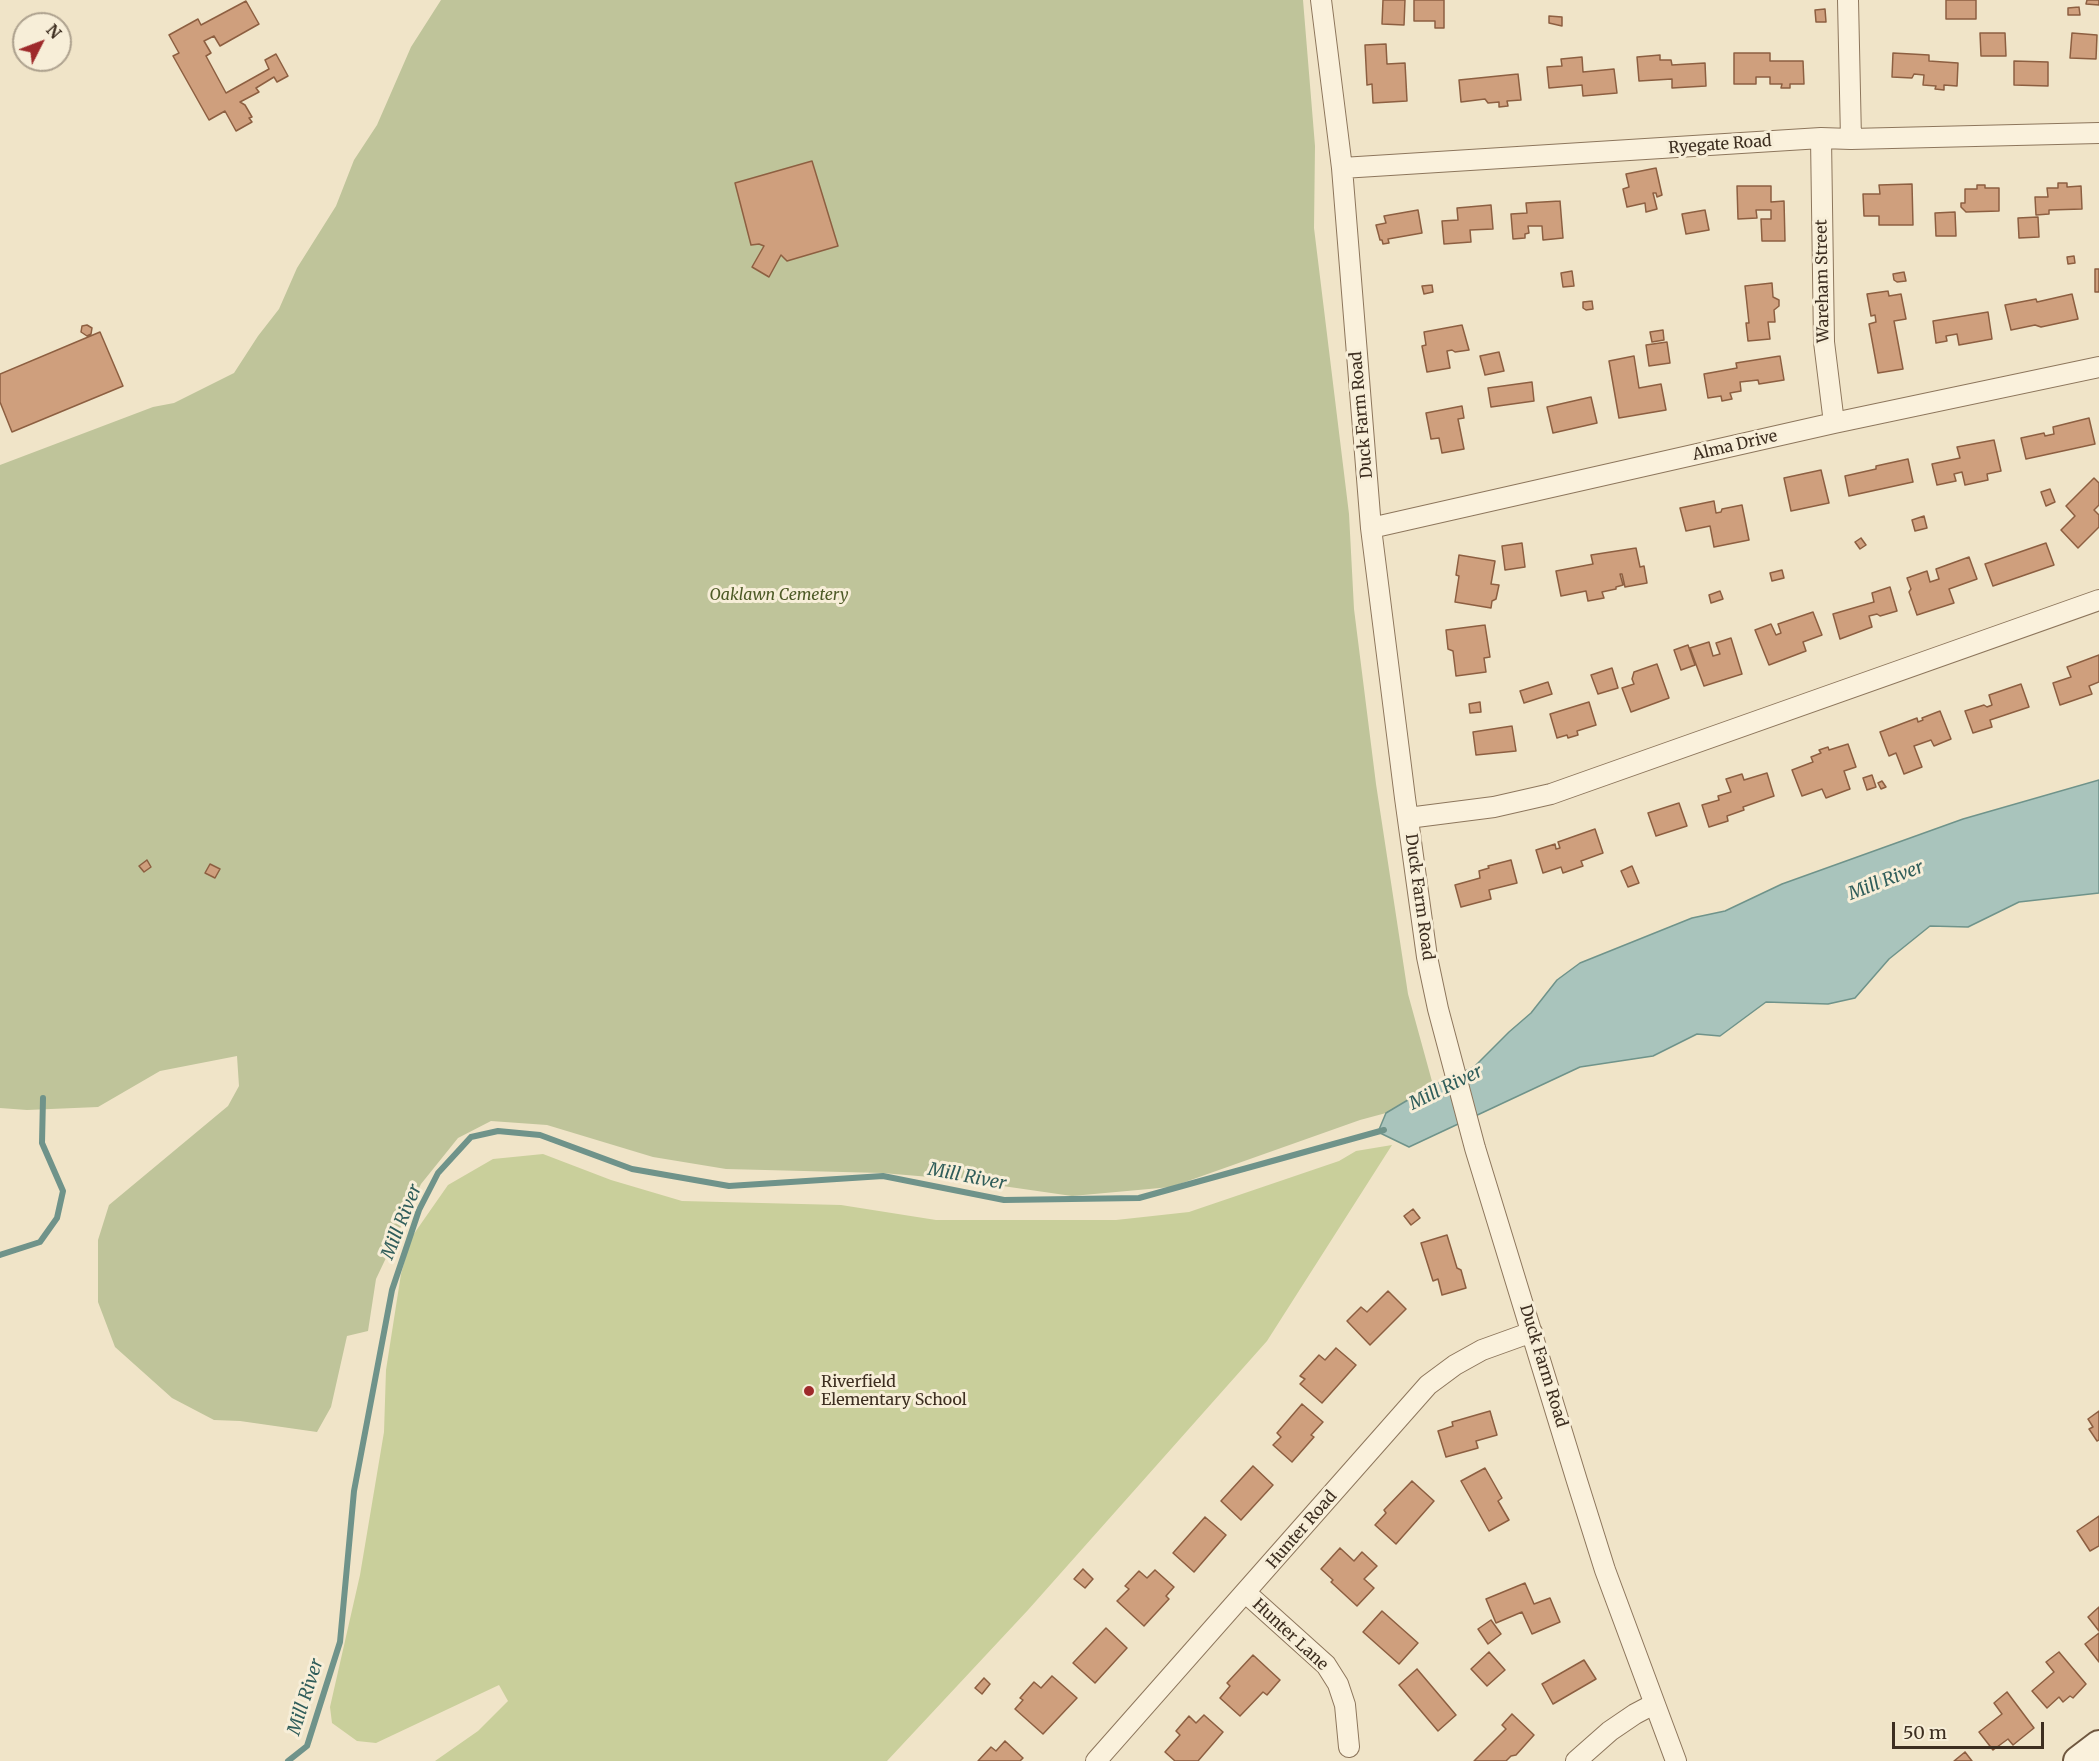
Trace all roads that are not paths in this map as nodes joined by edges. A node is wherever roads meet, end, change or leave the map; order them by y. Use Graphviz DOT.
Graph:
graph roads {
  1 [pos="1321,0"];
  2 [pos="1848,0"];
  3 [pos="2099,133"];
  4 [pos="1821,138"];
  5 [pos="1851,140"];
  6 [pos="1342,168"];
  7 [pos="2099,366"];
  8 [pos="1834,423"];
  9 [pos="1371,528"];
  10 [pos="2099,600"];
  11 [pos="1408,818"];
  12 [pos="1532,1332"];
  13 [pos="1246,1593"];
  14 [pos="1654,1704"];
  15 [pos="2099,1745"];
  16 [pos="1348,1747"];
  17 [pos="1096,1761"];
  18 [pos="1576,1761"];
  19 [pos="1677,1761"];
  20 [pos="2078,1761"];
  1 -- 6 [label="street, Duck Farm Road"];
  2 -- 5 [label="street"];
  3 -- 5 [label="street, Ryegate Road"];
  4 -- 5 [label="street, Ryegate Road"];
  4 -- 6 [label="street, Ryegate Road"];
  4 -- 8 [label="street, Wareham Street"];
  6 -- 9 [label="street, Duck Farm Road"];
  7 -- 8 [label="street, Alma Drive"];
  8 -- 9 [label="street, Alma Drive"];
  9 -- 11 [label="street, Duck Farm Road"];
  10 -- 11 [label="street"];
  11 -- 12 [label="street, Duck Farm Road"];
  12 -- 13 [label="street, Hunter Road"];
  12 -- 14 [label="street, Duck Farm Road"];
  13 -- 16 [label="street, Hunter Lane"];
  13 -- 17 [label="street, Hunter Road"];
  14 -- 18 [label="street"];
  14 -- 19 [label="street, Duck Farm Road"];
  15 -- 20 [label="main road"];
}
